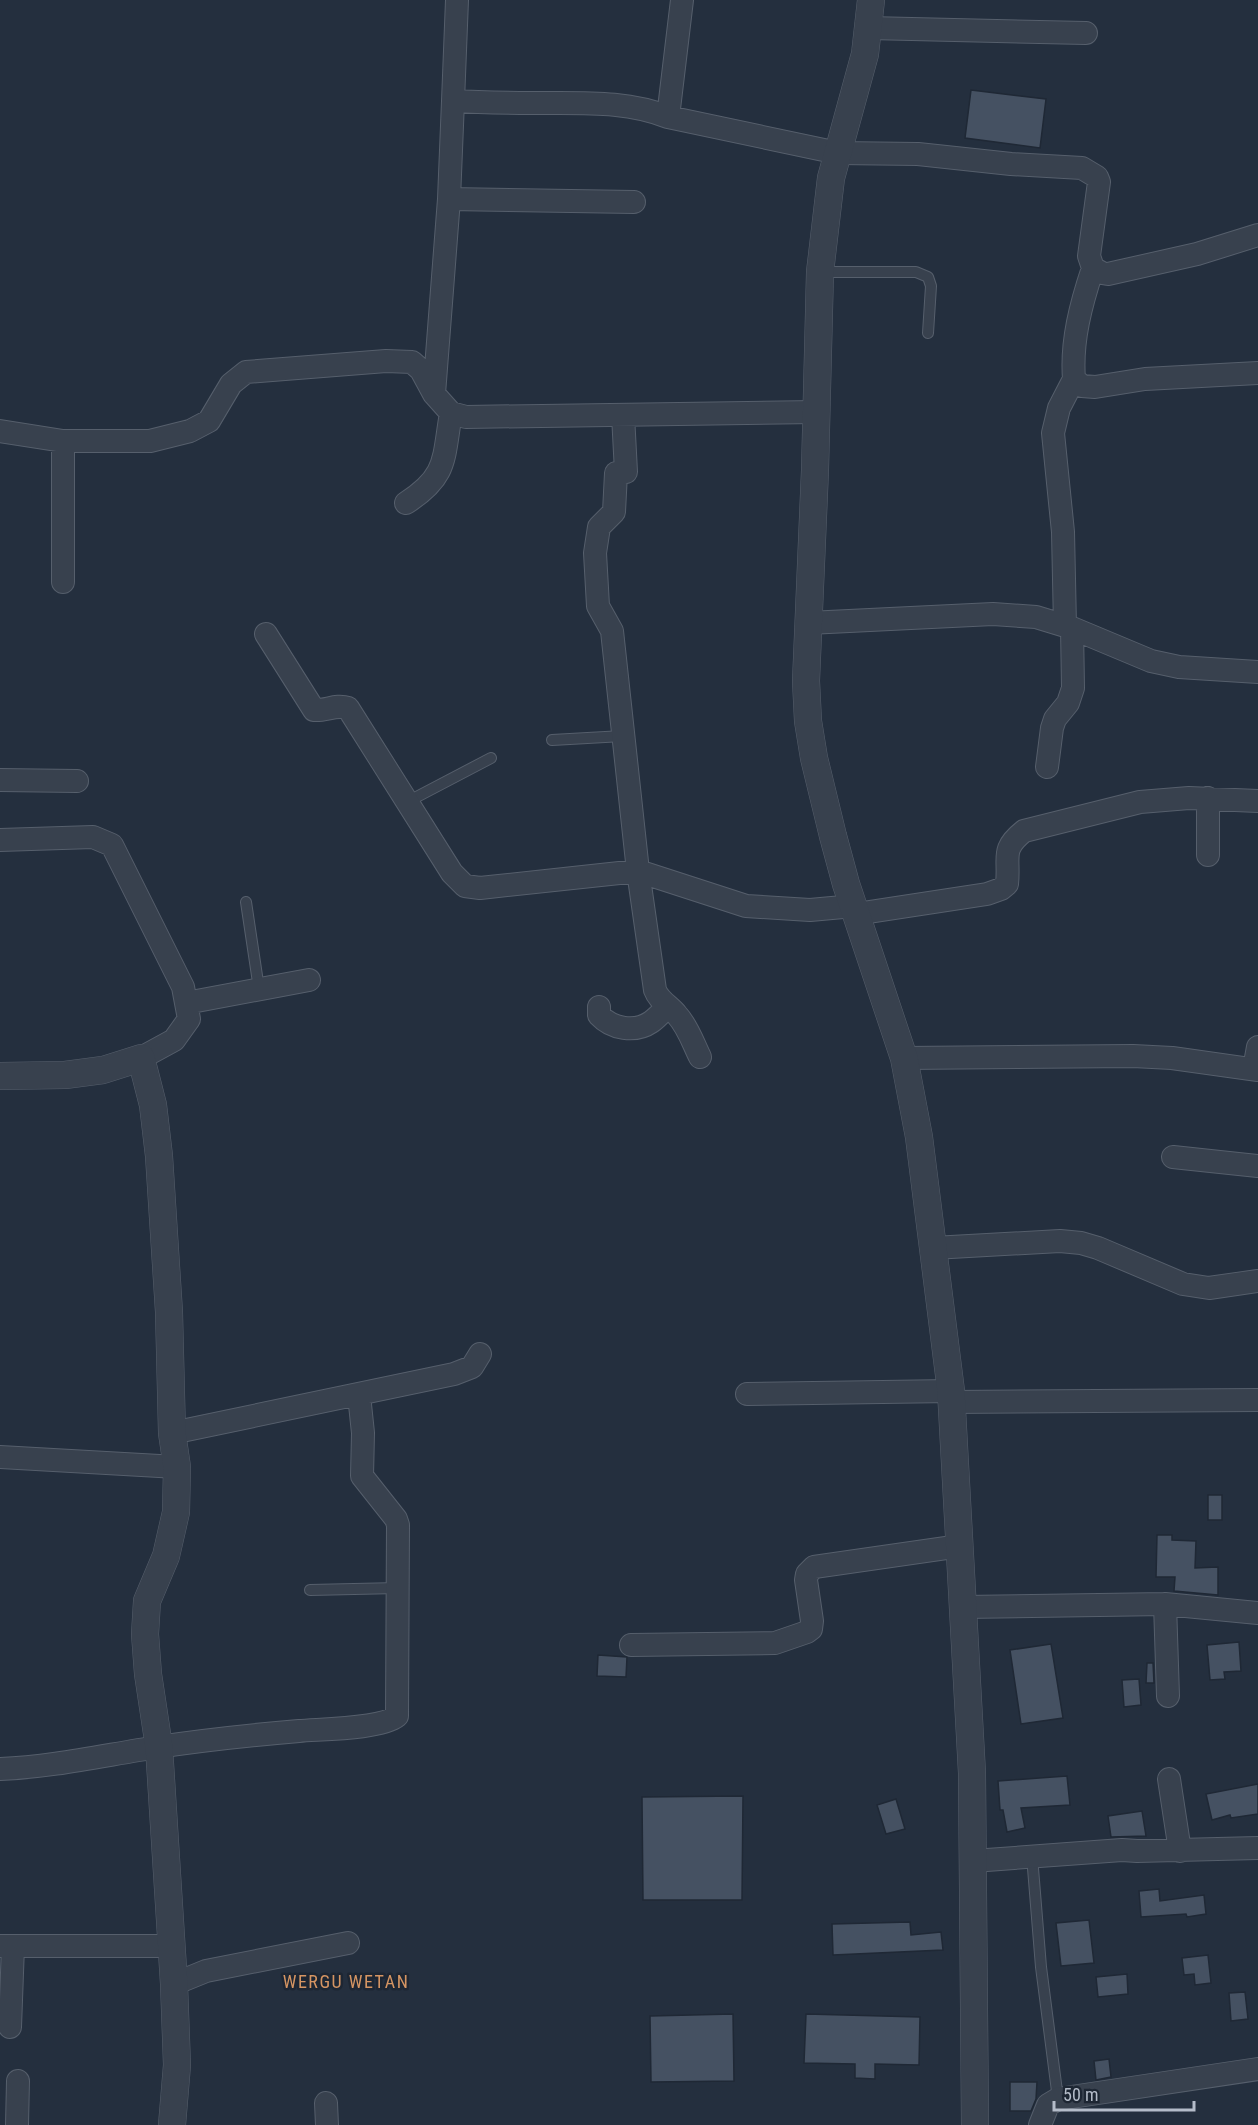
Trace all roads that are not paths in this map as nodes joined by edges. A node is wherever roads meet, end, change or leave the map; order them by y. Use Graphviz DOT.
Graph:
graph roads {
  1 [pos="457,0"];
  2 [pos="682,0"];
  3 [pos="872,0"];
  4 [pos="869,28"];
  5 [pos="1086,33"];
  6 [pos="453,101"];
  7 [pos="668,117"];
  8 [pos="838,153"];
  9 [pos="449,199"];
  10 [pos="634,202"];
  11 [pos="1258,235"];
  12 [pos="1094,268"];
  13 [pos="820,272"];
  14 [pos="928,333"];
  15 [pos="1258,373"];
  16 [pos="1074,379"];
  17 [pos="435,394"];
  18 [pos="816,412"];
  19 [pos="451,413"];
  20 [pos="623,415"];
  21 [pos="0,431"];
  22 [pos="63,441"];
  23 [pos="406,503"];
  24 [pos="63,582"];
  25 [pos="808,623"];
  26 [pos="1068,627"];
  27 [pos="266,634"];
  28 [pos="1258,672"];
  29 [pos="623,736"];
  30 [pos="552,740"];
  31 [pos="491,758"];
  32 [pos="1047,767"];
  33 [pos="0,780"];
  34 [pos="78,781"];
  35 [pos="1208,798"];
  36 [pos="1258,801"];
  37 [pos="407,802"];
  38 [pos="0,840"];
  39 [pos="1208,855"];
  40 [pos="638,871"];
  41 [pos="246,902"];
  42 [pos="855,910"];
  43 [pos="309,980"];
  44 [pos="259,989"];
  45 [pos="186,1004"];
  46 [pos="668,1006"];
  47 [pos="599,1007"];
  48 [pos="1258,1047"];
  49 [pos="700,1057"];
  50 [pos="141,1058"];
  51 [pos="904,1058"];
  52 [pos="1256,1070"];
  53 [pos="0,1076"];
  54 [pos="1173,1157"];
  55 [pos="1258,1166"];
  56 [pos="933,1248"];
  57 [pos="1258,1281"];
  58 [pos="480,1354"];
  59 [pos="359,1395"];
  60 [pos="747,1395"];
  61 [pos="952,1396"];
  62 [pos="1258,1400"];
  63 [pos="172,1433"];
  64 [pos="0,1457"];
  65 [pos="177,1467"];
  66 [pos="960,1546"];
  67 [pos="398,1588"];
  68 [pos="310,1590"];
  69 [pos="1165,1604"];
  70 [pos="963,1607"];
  71 [pos="1258,1612"];
  72 [pos="631,1645"];
  73 [pos="1168,1696"];
  74 [pos="159,1747"];
  75 [pos="0,1769"];
  76 [pos="1169,1779"];
  77 [pos="1258,1848"];
  78 [pos="1180,1851"];
  79 [pos="1032,1855"];
  80 [pos="973,1861"];
  81 [pos="348,1943"];
  82 [pos="6,1946"];
  83 [pos="171,1946"];
  84 [pos="174,1984"];
  85 [pos="10,2027"];
  86 [pos="1258,2069"];
  87 [pos="18,2081"];
  88 [pos="1058,2099"];
  89 [pos="17,2125"];
  90 [pos="172,2125"];
  91 [pos="975,2125"];
  92 [pos="1040,2125"];
  1 -- 6 [label="street"];
  2 -- 7 [label="street"];
  3 -- 4 [label="street"];
  4 -- 5 [label="street"];
  4 -- 8 [label="street"];
  6 -- 7 [label="street"];
  6 -- 9 [label="street"];
  7 -- 8 [label="street"];
  8 -- 12 [label="street"];
  8 -- 13 [label="street"];
  9 -- 10 [label="street"];
  9 -- 17 [label="street"];
  11 -- 12 [label="street"];
  12 -- 16 [label="street"];
  13 -- 14 [label="lane"];
  13 -- 18 [label="street"];
  15 -- 16 [label="street"];
  16 -- 26 [label="street"];
  17 -- 19 [label="street"];
  17 -- 22 [label="street"];
  18 -- 20 [label="street"];
  18 -- 25 [label="street"];
  19 -- 20 [label="street"];
  19 -- 23 [label="street"];
  20 -- 29 [label="street"];
  21 -- 22 [label="street"];
  22 -- 24 [label="street"];
  25 -- 26 [label="street"];
  25 -- 42 [label="street"];
  26 -- 28 [label="street"];
  26 -- 32 [label="street"];
  27 -- 37 [label="street"];
  29 -- 30 [label="lane"];
  29 -- 40 [label="street"];
  31 -- 37 [label="lane"];
  33 -- 34 [label="street"];
  35 -- 36 [label="street"];
  35 -- 39 [label="street"];
  35 -- 42 [label="street"];
  37 -- 40 [label="street"];
  38 -- 45 [label="street"];
  40 -- 42 [label="street"];
  40 -- 46 [label="street"];
  41 -- 44 [label="lane"];
  42 -- 51 [label="street"];
  43 -- 44 [label="street"];
  44 -- 45 [label="street"];
  45 -- 50 [label="street"];
  46 -- 47 [label="street"];
  46 -- 49 [label="street"];
  48 -- 52 [label="street"];
  50 -- 53 [label="street"];
  50 -- 63 [label="street"];
  51 -- 52 [label="street"];
  51 -- 56 [label="street"];
  54 -- 55 [label="street"];
  56 -- 57 [label="street"];
  56 -- 61 [label="street"];
  58 -- 59 [label="street"];
  59 -- 63 [label="street"];
  59 -- 67 [label="street"];
  60 -- 61 [label="street"];
  61 -- 62 [label="street"];
  61 -- 66 [label="street"];
  63 -- 65 [label="street"];
  64 -- 65 [label="street"];
  65 -- 74 [label="street"];
  66 -- 70 [label="street"];
  66 -- 72 [label="street"];
  67 -- 68 [label="lane"];
  67 -- 74 [label="street"];
  69 -- 70 [label="street"];
  69 -- 71 [label="street"];
  69 -- 73 [label="street"];
  70 -- 80 [label="street"];
  74 -- 75 [label="street"];
  74 -- 83 [label="street"];
  76 -- 78 [label="street"];
  77 -- 78 [label="street"];
  78 -- 79 [label="street"];
  79 -- 80 [label="street"];
  79 -- 88 [label="lane"];
  80 -- 91 [label="street"];
  81 -- 84 [label="street"];
  82 -- 83 [label="street"];
  82 -- 85 [label="street"];
  83 -- 84 [label="street"];
  84 -- 90 [label="street"];
  86 -- 88 [label="street"];
  87 -- 89 [label="street"];
  88 -- 92 [label="street"];
}
